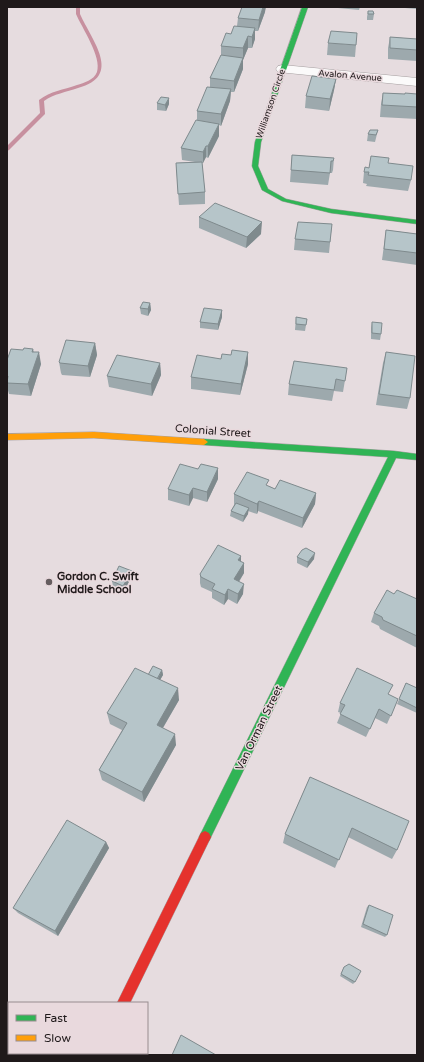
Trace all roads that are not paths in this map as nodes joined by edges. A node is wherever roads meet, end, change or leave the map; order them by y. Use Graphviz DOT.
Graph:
graph roads {
  1 [pos="305,7"];
  2 [pos="283,69"];
  3 [pos="417,82"];
  4 [pos="417,222"];
  5 [pos="7,437"];
  6 [pos="394,454"];
  7 [pos="417,456"];
  8 [pos="123,1002"];
  1 -- 2 [label="street, Williamson Circle"];
  2 -- 3 [label="street, Avalon Avenue"];
  2 -- 4 [label="street, Williamson Circle"];
  5 -- 6 [label="street, Colonial Street"];
  6 -- 7 [label="street, Colonial Street"];
  6 -- 8 [label="street, Van Orman Street"];
}
